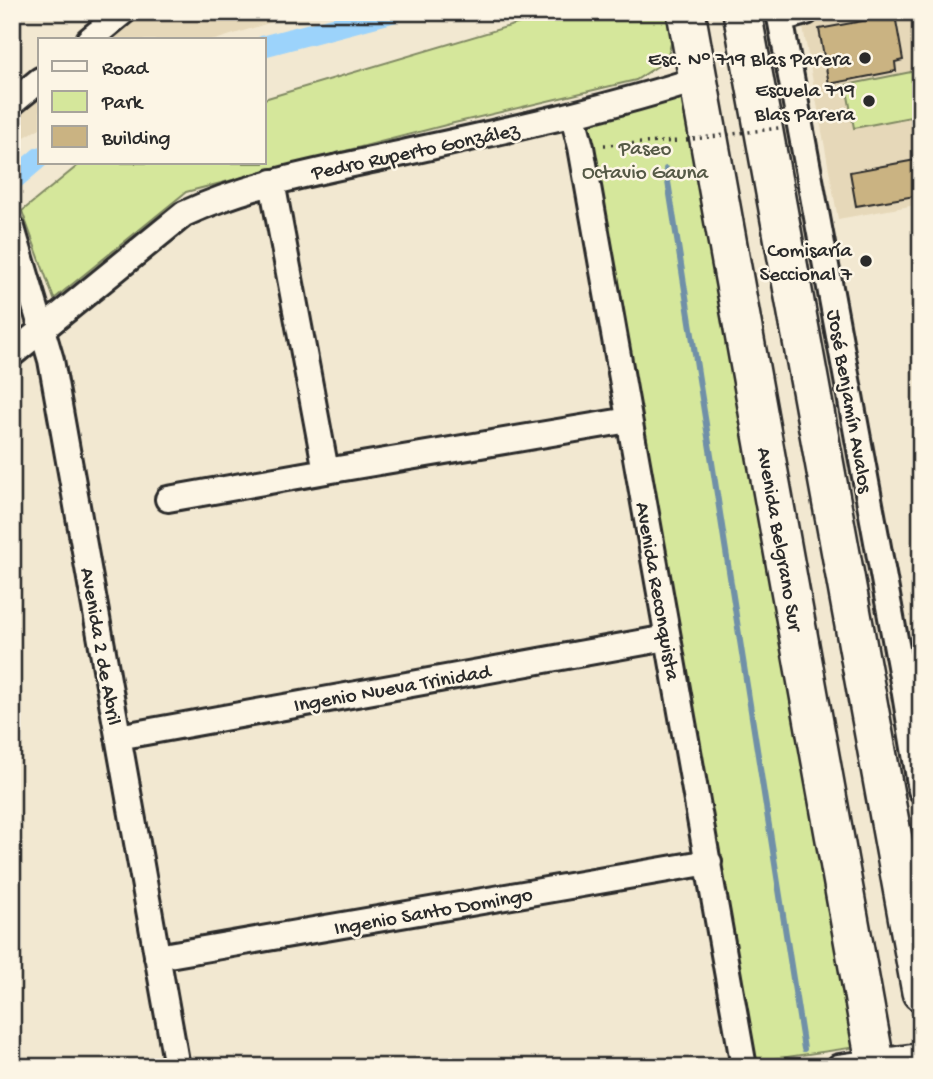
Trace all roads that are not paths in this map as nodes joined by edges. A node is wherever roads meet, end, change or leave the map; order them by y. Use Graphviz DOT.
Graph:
graph roads {
  1 [pos="123,12"];
  2 [pos="686,12"];
  3 [pos="742,12"];
  4 [pos="806,12"];
  5 [pos="779,15"];
  6 [pos="91,38"];
  7 [pos="699,79"];
  8 [pos="38,82"];
  9 [pos="12,103"];
  10 [pos="573,116"];
  11 [pos="272,182"];
  12 [pos="12,228"];
  13 [pos="43,328"];
  14 [pos="12,354"];
  15 [pos="629,420"];
  16 [pos="326,471"];
  17 [pos="169,499"];
  18 [pos="667,638"];
  19 [pos="912,680"];
  20 [pos="118,737"];
  21 [pos="921,790"];
  22 [pos="709,862"];
  23 [pos="157,957"];
  24 [pos="921,992"];
  25 [pos="921,1056"];
  26 [pos="875,1064"];
  27 [pos="177,1067"];
  28 [pos="744,1067"];
  29 [pos="839,1067"];
  1 -- 6 [label="street"];
  2 -- 7 [label="highway, Avenida Belgrano Sur"];
  3 -- 24 [label="highway"];
  4 -- 5 [label="street"];
  5 -- 19 [label="street, José Benjamín Avalos"];
  7 -- 10 [label="street, Pedro Ruperto González"];
  7 -- 26 [label="highway, Avenida Belgrano Sur"];
  8 -- 9 [label="street"];
  10 -- 11 [label="street, Pedro Ruperto González"];
  10 -- 15 [label="street, Avenida Reconquista"];
  11 -- 13 [label="street, Pedro Ruperto González"];
  11 -- 16 [label="street"];
  12 -- 13 [label="street, Avenida 2 de Abril"];
  13 -- 14 [label="street, Pedro Ruperto González"];
  13 -- 20 [label="street, Avenida 2 de Abril"];
  15 -- 16 [label="street"];
  15 -- 18 [label="street, Avenida Reconquista"];
  16 -- 17 [label="street"];
  18 -- 20 [label="street, Ingenio Nueva Trinidad"];
  18 -- 22 [label="street, Avenida Reconquista"];
  19 -- 21 [label="street, José Benjamín Avalos"];
  20 -- 23 [label="street, Avenida 2 de Abril"];
  22 -- 23 [label="street, Ingenio Santo Domingo"];
  22 -- 28 [label="street, Avenida Reconquista"];
  23 -- 27 [label="street, Avenida 2 de Abril"];
  25 -- 26 [label="street"];
  26 -- 29 [label="street"];
}
